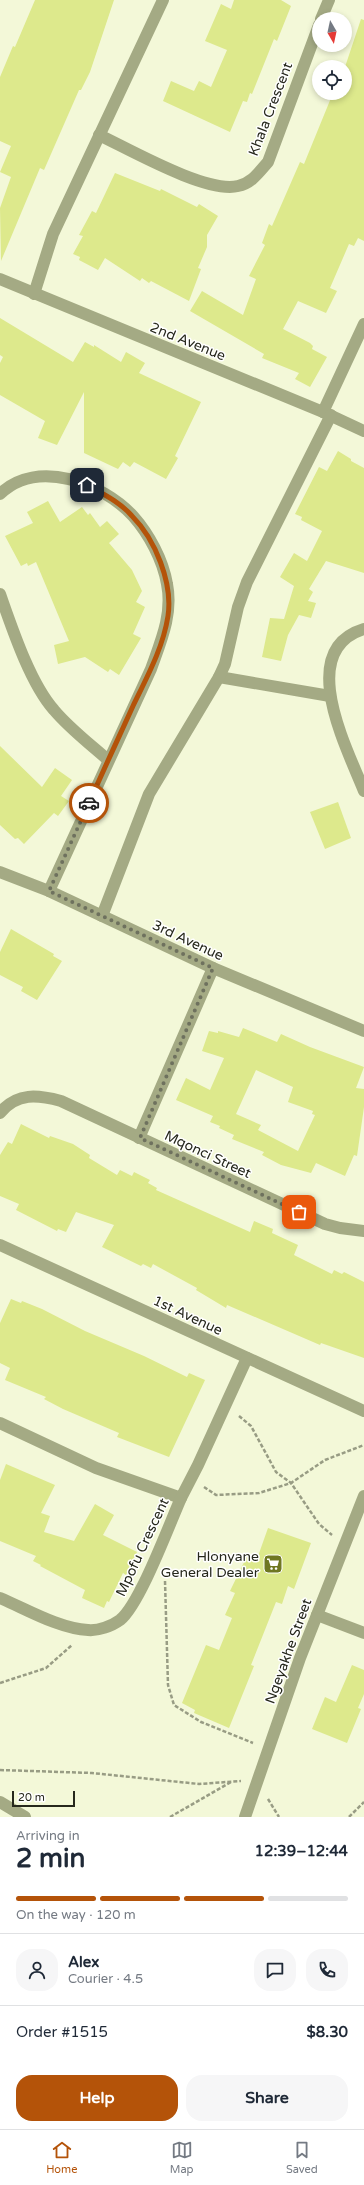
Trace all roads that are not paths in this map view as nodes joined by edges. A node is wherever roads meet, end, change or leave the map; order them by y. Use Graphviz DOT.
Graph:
graph roads {
  1 [pos="163,0"];
  2 [pos="329,0"];
  3 [pos="324,12"];
  4 [pos="312,44"];
  5 [pos="99,135"];
  6 [pos="0,279"];
  7 [pos="34,294"];
  8 [pos="364,324"];
  9 [pos="327,414"];
  10 [pos="364,431"];
  11 [pos="0,494"];
  12 [pos="0,594"];
  13 [pos="364,629"];
  14 [pos="219,677"];
  15 [pos="330,696"];
  16 [pos="108,760"];
  17 [pos="364,791"];
  18 [pos="0,872"];
  19 [pos="49,891"];
  20 [pos="102,916"];
  21 [pos="213,968"];
  22 [pos="364,1031"];
  23 [pos="0,1113"];
  24 [pos="140,1138"];
  25 [pos="364,1231"];
  26 [pos="0,1245"];
  27 [pos="247,1358"];
  28 [pos="364,1411"];
  29 [pos="0,1423"];
  30 [pos="364,1496"];
  31 [pos="181,1498"];
  32 [pos="0,1598"];
  33 [pos="317,1615"];
  34 [pos="364,1633"];
  35 [pos="0,1802"];
  36 [pos="25,1817"];
  37 [pos="245,1817"];
  1 -- 5 [label="street"];
  2 -- 3 [label="street"];
  4 -- 5 [label="street, Khala Crescent"];
  5 -- 7 [label="street"];
  6 -- 7 [label="street, 2nd Avenue"];
  7 -- 9 [label="street, 2nd Avenue"];
  8 -- 9 [label="street"];
  9 -- 10 [label="street, 2nd Avenue"];
  9 -- 14 [label="street"];
  11 -- 16 [label="street"];
  12 -- 16 [label="street"];
  13 -- 15 [label="street"];
  14 -- 15 [label="street"];
  14 -- 20 [label="street"];
  15 -- 17 [label="street"];
  16 -- 19 [label="street"];
  18 -- 19 [label="street, 3rd Avenue"];
  19 -- 20 [label="street, 3rd Avenue"];
  20 -- 21 [label="street, 3rd Avenue"];
  21 -- 22 [label="street, 3rd Avenue"];
  21 -- 24 [label="street"];
  23 -- 24 [label="street, Mqonci Street"];
  24 -- 25 [label="street, Mqonci Street"];
  26 -- 27 [label="street, 1st Avenue"];
  27 -- 28 [label="street, 1st Avenue"];
  27 -- 31 [label="street, Mpofu Crescent"];
  29 -- 31 [label="street, Mpofu Crescent"];
  30 -- 33 [label="street, Ngeyakhe Street"];
  31 -- 32 [label="street, Mpofu Crescent"];
  33 -- 34 [label="street"];
  33 -- 37 [label="street, Ngeyakhe Street"];
  35 -- 36 [label="street"];
}
